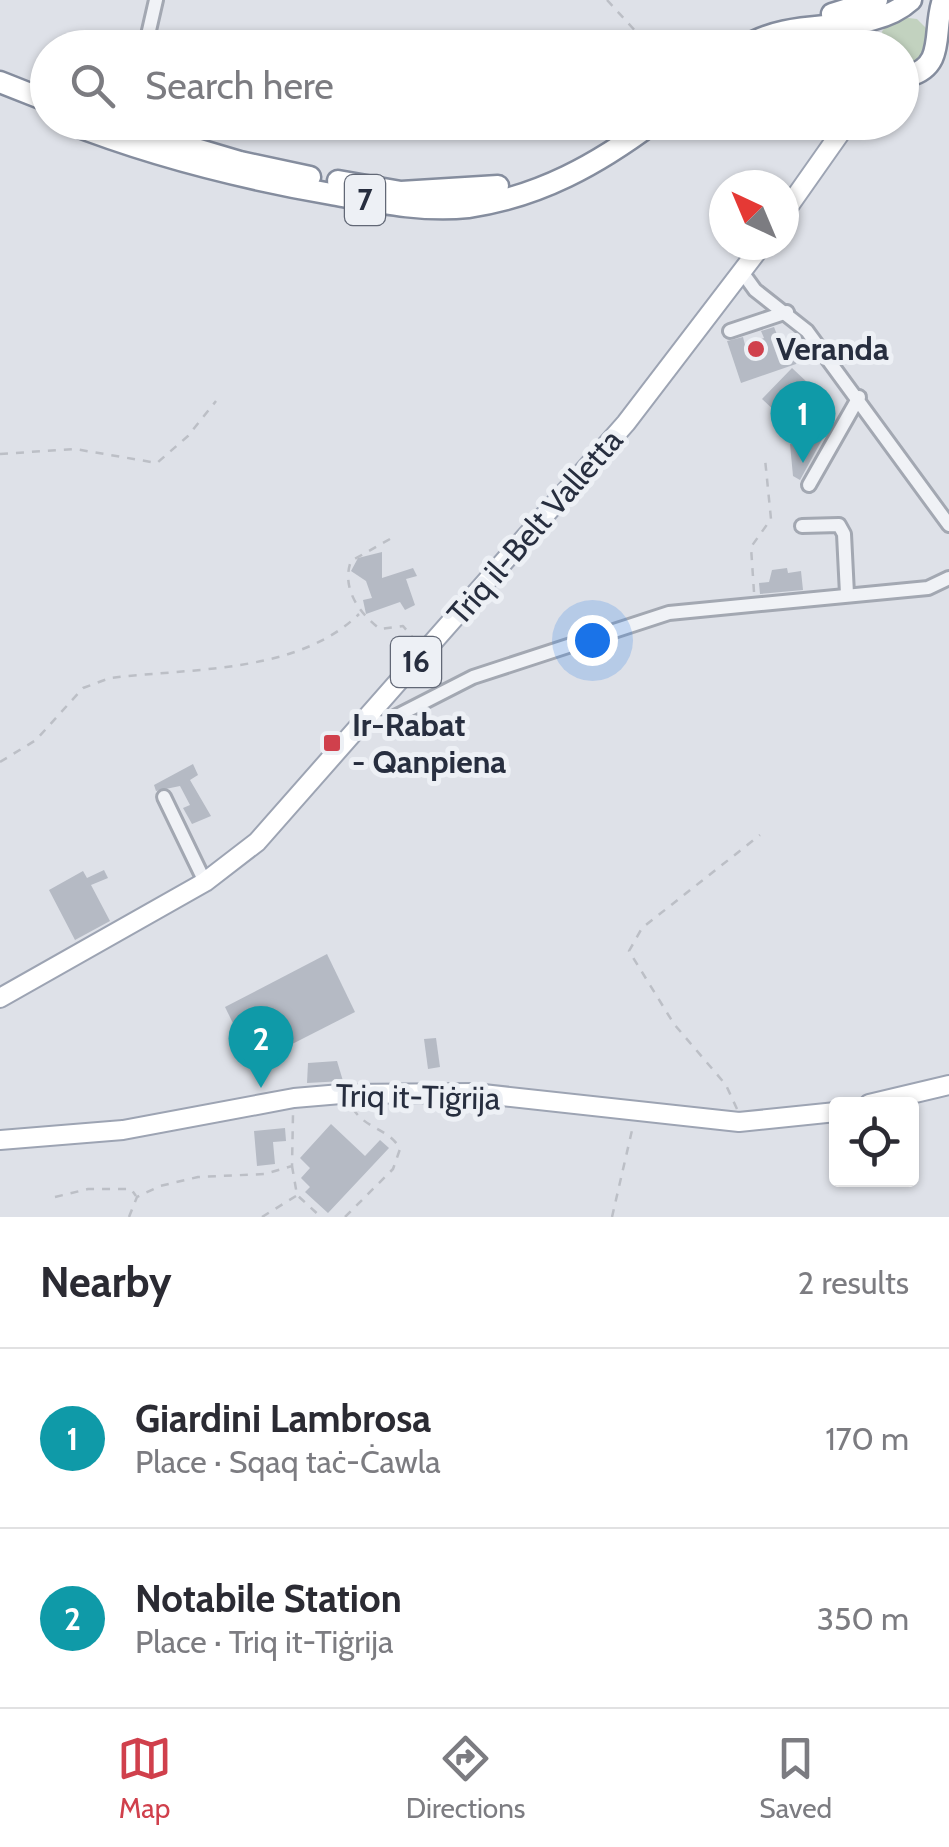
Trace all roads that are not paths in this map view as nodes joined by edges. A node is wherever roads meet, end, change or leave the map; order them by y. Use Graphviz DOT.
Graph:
graph roads {
  1 [pos="156,0"];
  2 [pos="943,0"];
  3 [pos="893,6"];
  4 [pos="148,30"];
  5 [pos="779,30"];
  6 [pos="876,30"];
  7 [pos="941,40"];
  8 [pos="949,68"];
  9 [pos="919,70"];
  10 [pos="919,73"];
  11 [pos="0,82"];
  12 [pos="30,94"];
  13 [pos="0,97"];
  14 [pos="30,109"];
  15 [pos="115,140"];
  16 [pos="161,140"];
  17 [pos="165,140"];
  18 [pos="616,140"];
  19 [pos="630,140"];
  20 [pos="835,140"];
  21 [pos="167,142"];
  22 [pos="799,192"];
  23 [pos="751,260"];
  24 [pos="742,272"];
  25 [pos="787,312"];
  26 [pos="730,331"];
  27 [pos="858,397"];
  28 [pos="810,485"];
  29 [pos="949,524"];
  30 [pos="802,526"];
  31 [pos="949,578"];
  32 [pos="847,594"];
  33 [pos="362,722"];
  34 [pos="164,797"];
  35 [pos="205,882"];
  36 [pos="0,998"];
  37 [pos="949,1085"];
  38 [pos="898,1097"];
  39 [pos="829,1113"];
  40 [pos="0,1140"];
  1 -- 4 [label="street"];
  2 -- 7 [label="highway"];
  3 -- 5 [label="highway"];
  3 -- 6 [label="highway"];
  3 -- 7 [label="highway"];
  7 -- 9 [label="highway"];
  8 -- 10 [label="highway"];
  11 -- 12 [label="highway"];
  13 -- 14 [label="highway"];
  15 -- 19 [label="highway, 7"];
  16 -- 21 [label="highway, 7"];
  17 -- 21 [label="street"];
  18 -- 21 [label="highway, 7"];
  20 -- 22 [label="main road"];
  23 -- 24 [label="main road, Triq il-Belt Valletta / 16"];
  24 -- 25 [label="street"];
  24 -- 33 [label="main road, Triq il-Belt Valletta / 16"];
  25 -- 26 [label="street"];
  25 -- 27 [label="street"];
  27 -- 28 [label="street"];
  27 -- 29 [label="street"];
  30 -- 32 [label="street"];
  31 -- 32 [label="street"];
  32 -- 33 [label="street"];
  33 -- 35 [label="main road, Triq il-Belt Valletta / 16"];
  34 -- 35 [label="street"];
  35 -- 36 [label="main road, Triq il-Belt Valletta / 16"];
  37 -- 38 [label="main road"];
  39 -- 40 [label="main road, Triq it-Tiġrija"];
}
